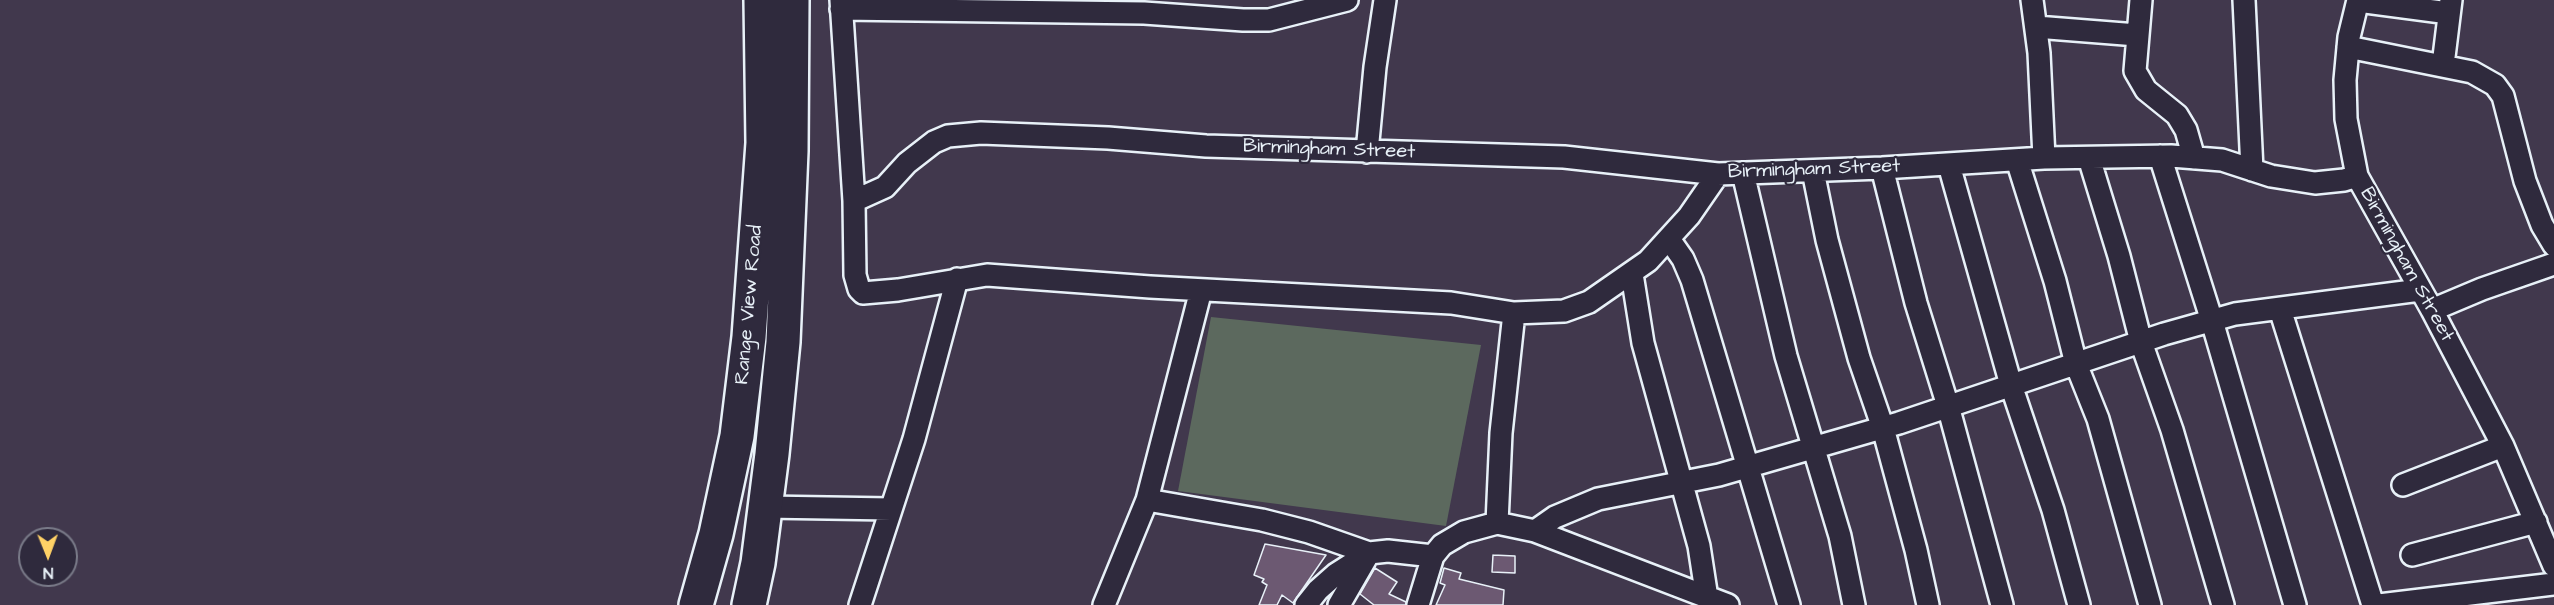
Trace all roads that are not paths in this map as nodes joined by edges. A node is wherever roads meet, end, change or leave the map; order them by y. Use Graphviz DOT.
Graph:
graph roads {
  1 [pos="761,0"];
  2 [pos="792,0"];
  3 [pos="1347,0"];
  4 [pos="1385,0"];
  5 [pos="2032,0"];
  6 [pos="2140,0"];
  7 [pos="2244,0"];
  8 [pos="2358,1"];
  9 [pos="841,4"];
  10 [pos="1310,5"];
  11 [pos="2450,6"];
  12 [pos="2036,27"];
  13 [pos="2137,35"];
  14 [pos="2348,48"];
  15 [pos="2443,65"];
  16 [pos="1367,152"];
  17 [pos="2160,156"];
  18 [pos="2044,158"];
  19 [pos="2089,158"];
  20 [pos="2194,158"];
  21 [pos="2017,160"];
  22 [pos="1948,165"];
  23 [pos="1882,168"];
  24 [pos="2252,170"];
  25 [pos="1813,171"];
  26 [pos="1743,173"];
  27 [pos="1718,174"];
  28 [pos="2357,176"];
  29 [pos="854,201"];
  30 [pos="1668,239"];
  31 [pos="2554,245"];
  32 [pos="2554,264"];
  33 [pos="1632,274"];
  34 [pos="957,279"];
  35 [pos="1201,290"];
  36 [pos="2420,290"];
  37 [pos="2280,309"];
  38 [pos="2432,310"];
  39 [pos="1514,313"];
  40 [pos="2212,321"];
  41 [pos="2141,342"];
  42 [pos="2076,364"];
  43 [pos="2011,385"];
  44 [pos="1948,406"];
  45 [pos="1883,428"];
  46 [pos="2503,446"];
  47 [pos="1814,447"];
  48 [pos="1749,466"];
  49 [pos="1680,483"];
  50 [pos="2403,485"];
  51 [pos="1147,500"];
  52 [pos="765,507"];
  53 [pos="891,509"];
  54 [pos="2536,522"];
  55 [pos="1497,523"];
  56 [pos="1535,531"];
  57 [pos="1369,553"];
  58 [pos="2412,555"];
  59 [pos="1433,556"];
  60 [pos="2554,566"];
  61 [pos="2554,584"];
  62 [pos="1707,598"];
  63 [pos="696,605"];
  64 [pos="749,605"];
  65 [pos="860,605"];
  66 [pos="1104,605"];
  67 [pos="1306,605"];
  68 [pos="1339,605"];
  69 [pos="1418,605"];
  70 [pos="1728,605"];
  71 [pos="1789,605"];
  72 [pos="1854,605"];
  73 [pos="1928,605"];
  74 [pos="2002,605"];
  75 [pos="2079,605"];
  76 [pos="2150,605"];
  77 [pos="2223,605"];
  78 [pos="2295,605"];
  79 [pos="2373,605"];
  80 [pos="2379,605"];
  1 -- 63 [label="main road, Range View Road"];
  2 -- 52 [label="main road, Range View Road"];
  3 -- 10 [label="street"];
  4 -- 16 [label="street"];
  5 -- 12 [label="street"];
  6 -- 13 [label="street"];
  7 -- 24 [label="street"];
  8 -- 11 [label="street"];
  8 -- 14 [label="street"];
  9 -- 10 [label="street"];
  9 -- 29 [label="street"];
  11 -- 15 [label="street"];
  12 -- 13 [label="street"];
  12 -- 18 [label="street"];
  13 -- 20 [label="street"];
  14 -- 15 [label="street"];
  14 -- 28 [label="street"];
  15 -- 31 [label="street"];
  16 -- 27 [label="street, Birmingham Street"];
  16 -- 29 [label="street, Birmingham Street"];
  17 -- 19 [label="street, Birmingham Street"];
  17 -- 20 [label="street, Birmingham Street"];
  17 -- 40 [label="street"];
  18 -- 19 [label="street, Birmingham Street"];
  18 -- 21 [label="street, Birmingham Street"];
  19 -- 41 [label="street"];
  20 -- 24 [label="street, Birmingham Street"];
  21 -- 22 [label="street, Birmingham Street"];
  21 -- 42 [label="street"];
  22 -- 23 [label="street, Birmingham Street"];
  22 -- 43 [label="street"];
  23 -- 25 [label="street, Birmingham Street"];
  23 -- 44 [label="street"];
  24 -- 28 [label="street, Birmingham Street"];
  25 -- 26 [label="street, Birmingham Street"];
  25 -- 45 [label="street"];
  26 -- 27 [label="street, Birmingham Street"];
  26 -- 47 [label="street"];
  27 -- 30 [label="street"];
  28 -- 36 [label="street, Birmingham Street"];
  29 -- 34 [label="street"];
  30 -- 33 [label="street"];
  30 -- 48 [label="street"];
  32 -- 38 [label="street"];
  33 -- 39 [label="street"];
  33 -- 49 [label="street"];
  34 -- 35 [label="street"];
  34 -- 53 [label="street"];
  35 -- 39 [label="street"];
  35 -- 51 [label="street"];
  36 -- 37 [label="street"];
  36 -- 38 [label="street, Birmingham Street"];
  37 -- 40 [label="street"];
  37 -- 79 [label="street"];
  38 -- 46 [label="street, Birmingham Street"];
  39 -- 55 [label="street"];
  40 -- 41 [label="street"];
  40 -- 78 [label="street"];
  41 -- 42 [label="street"];
  41 -- 77 [label="street"];
  42 -- 43 [label="street"];
  42 -- 76 [label="street"];
  43 -- 44 [label="street"];
  43 -- 75 [label="street"];
  44 -- 45 [label="street"];
  44 -- 74 [label="street"];
  45 -- 47 [label="street"];
  45 -- 73 [label="street"];
  46 -- 50 [label="street"];
  46 -- 54 [label="street, Birmingham Street"];
  47 -- 48 [label="street"];
  47 -- 72 [label="street"];
  48 -- 49 [label="street"];
  48 -- 71 [label="street"];
  49 -- 56 [label="street"];
  49 -- 62 [label="street"];
  51 -- 57 [label="street"];
  51 -- 66 [label="street"];
  52 -- 53 [label="street"];
  52 -- 64 [label="main road, Range View Road"];
  53 -- 65 [label="street"];
  54 -- 58 [label="street"];
  54 -- 60 [label="street, Birmingham Street"];
  55 -- 56 [label="street"];
  55 -- 59 [label="street"];
  56 -- 62 [label="street"];
  57 -- 59 [label="street"];
  57 -- 67 [label="street"];
  57 -- 68 [label="street"];
  59 -- 69 [label="street"];
  61 -- 80 [label="street"];
  62 -- 70 [label="street"];
}
